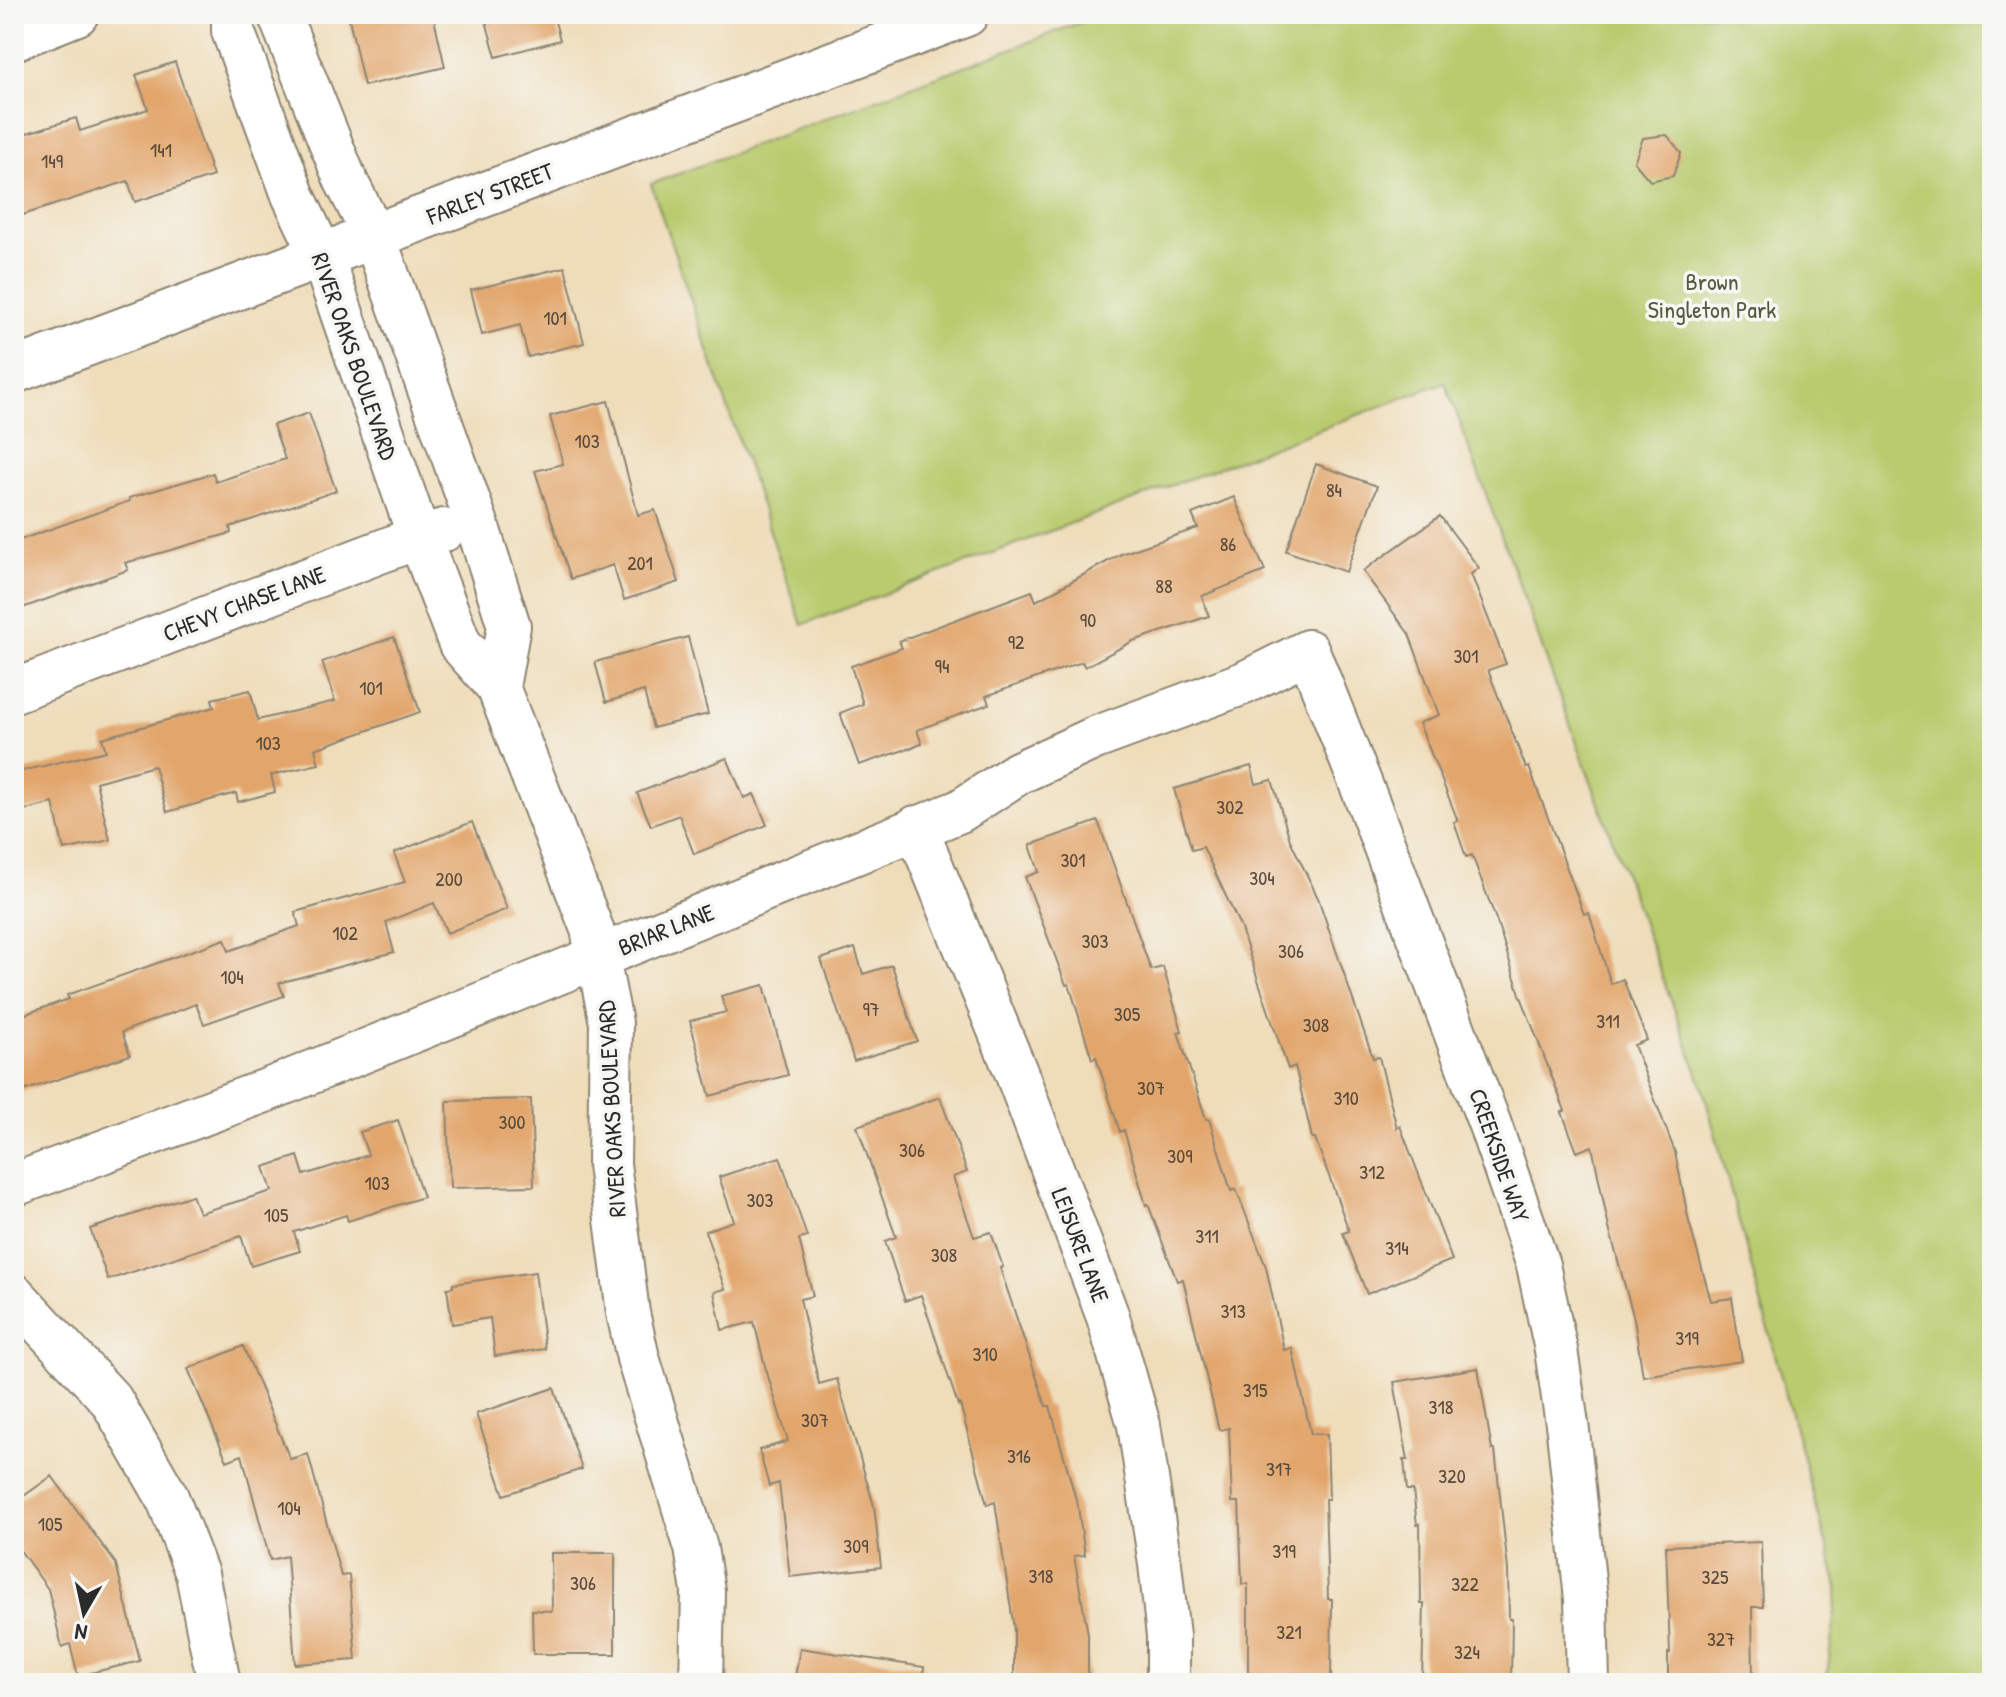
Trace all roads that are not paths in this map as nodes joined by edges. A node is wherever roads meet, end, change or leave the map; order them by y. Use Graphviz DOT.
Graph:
graph roads {
  1 [pos="77,14"];
  2 [pos="233,14"];
  3 [pos="279,14"];
  4 [pos="966,14"];
  5 [pos="14,39"];
  6 [pos="374,236"];
  7 [pos="322,256"];
  8 [pos="14,371"];
  9 [pos="476,521"];
  10 [pos="419,537"];
  11 [pos="1308,651"];
  12 [pos="498,687"];
  13 [pos="14,691"];
  14 [pos="916,827"];
  15 [pos="599,956"];
  16 [pos="14,1185"];
  17 [pos="14,1295"];
  18 [pos="219,1683"];
  19 [pos="701,1683"];
  20 [pos="1168,1683"];
  21 [pos="1588,1683"];
  1 -- 5 [label="street"];
  2 -- 7 [label="street, RIVER OAKS BOULEVARD"];
  3 -- 6 [label="street"];
  4 -- 6 [label="street, FARLEY STREET"];
  6 -- 7 [label="street, FARLEY STREET"];
  6 -- 9 [label="street"];
  7 -- 8 [label="street, FARLEY STREET"];
  7 -- 10 [label="street, RIVER OAKS BOULEVARD"];
  9 -- 10 [label="street, CHEVY CHASE LANE"];
  9 -- 12 [label="street"];
  10 -- 12 [label="street, RIVER OAKS BOULEVARD"];
  10 -- 13 [label="street, CHEVY CHASE LANE"];
  11 -- 14 [label="street, BRIAR LANE"];
  11 -- 21 [label="street, CREEKSIDE WAY"];
  12 -- 15 [label="street, RIVER OAKS BOULEVARD"];
  14 -- 15 [label="street, BRIAR LANE"];
  14 -- 20 [label="street, LEISURE LANE"];
  15 -- 16 [label="street, BRIAR LANE"];
  15 -- 19 [label="street, RIVER OAKS BOULEVARD"];
  17 -- 18 [label="street"];
}
